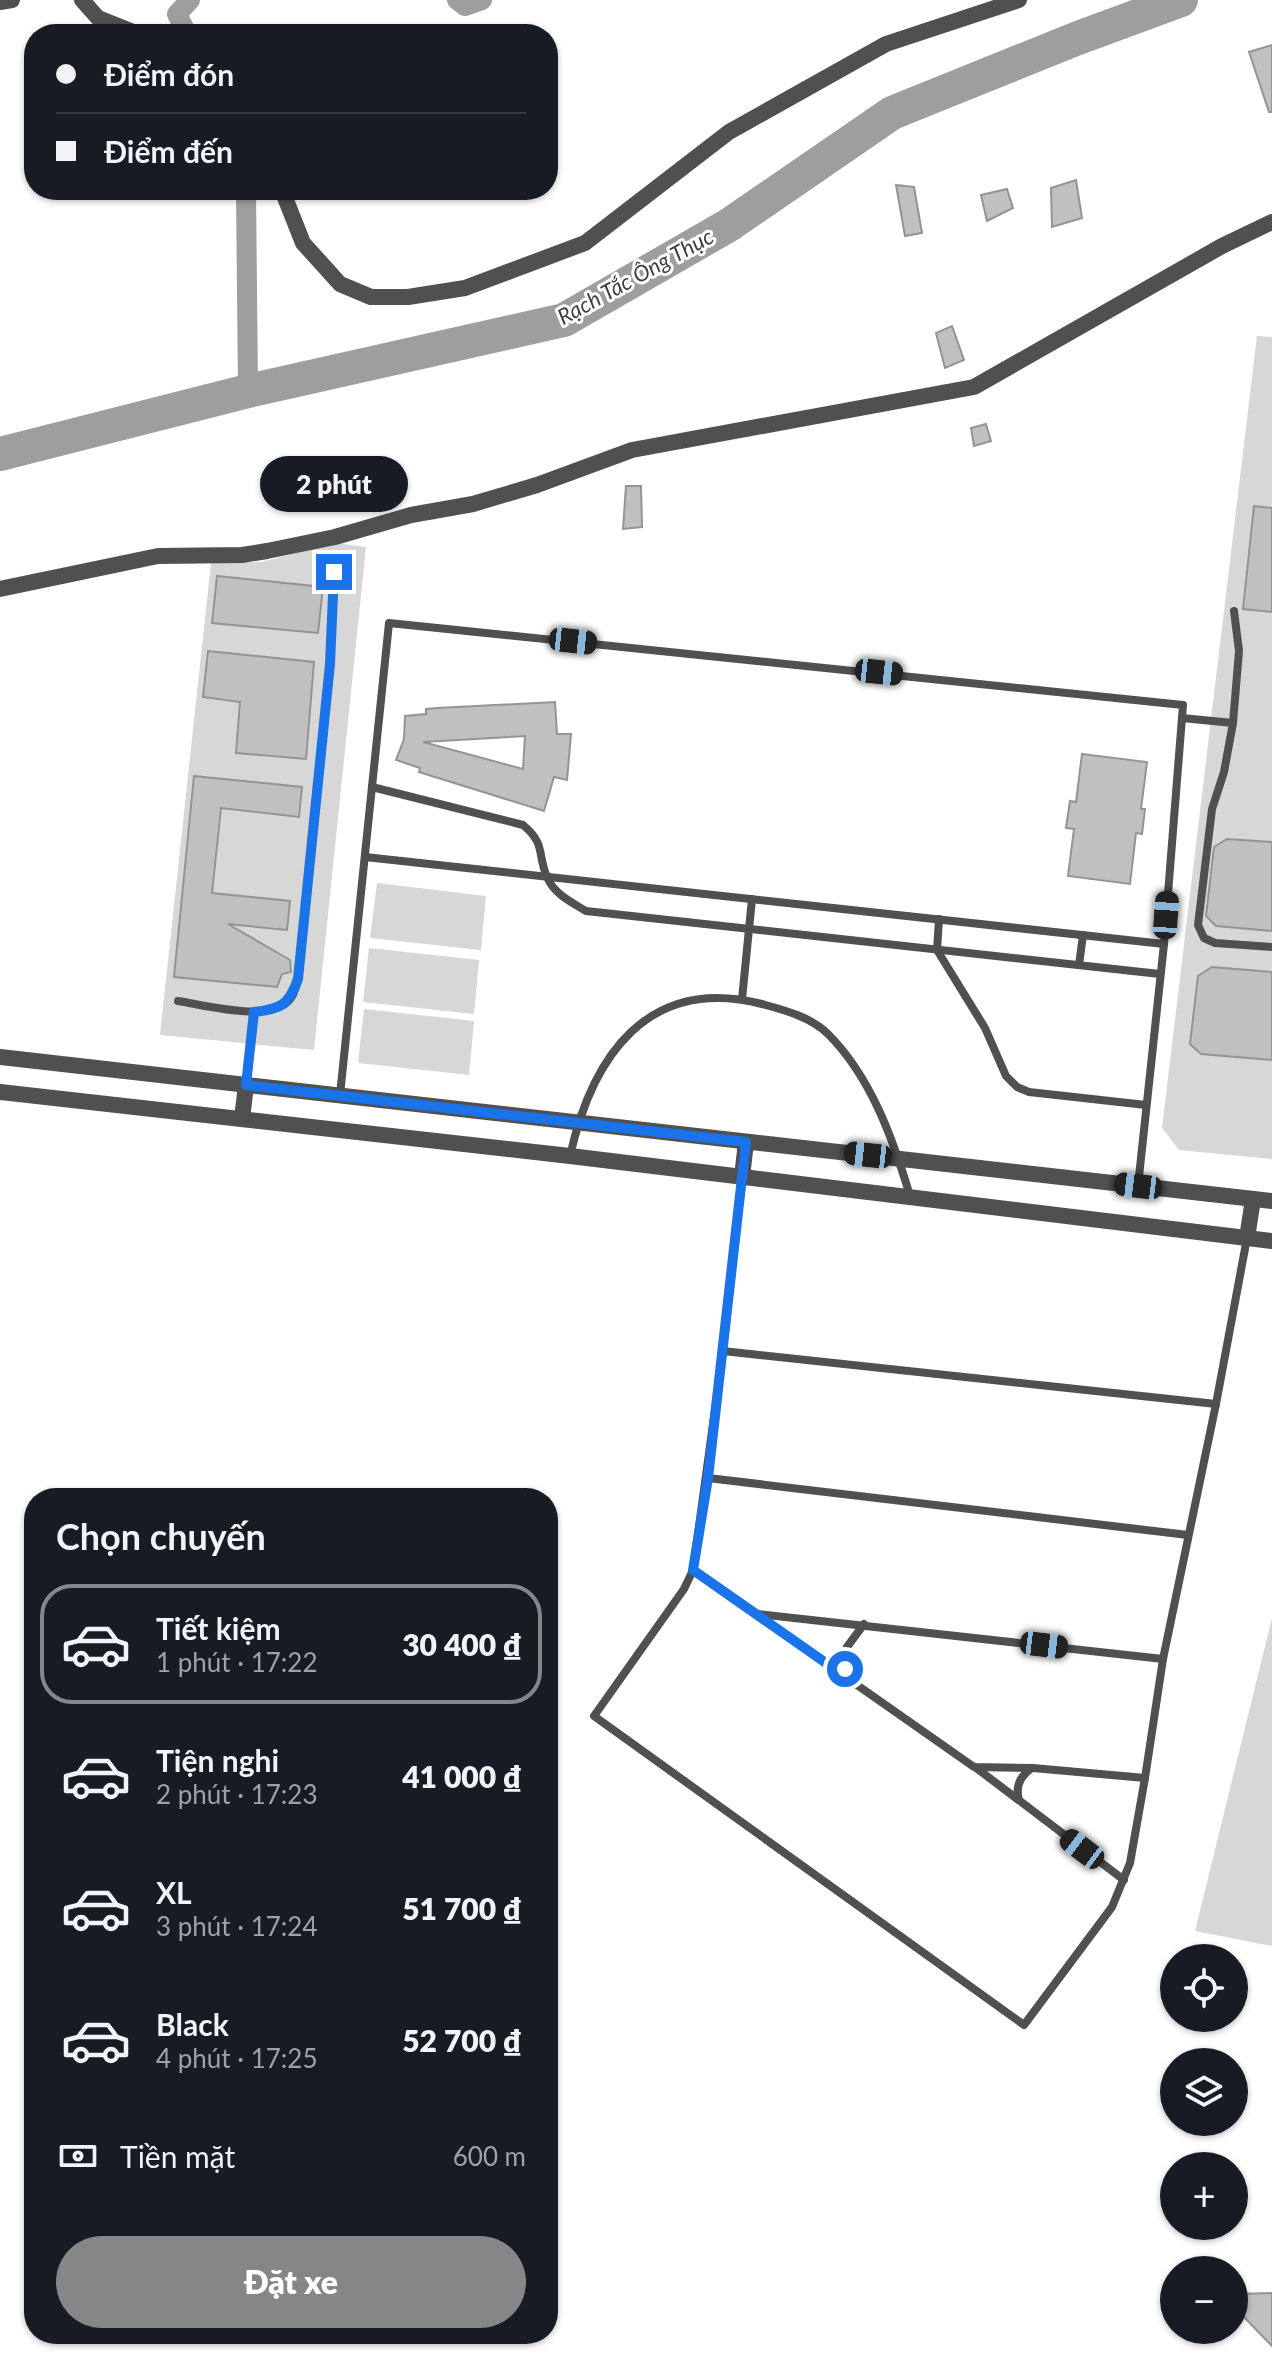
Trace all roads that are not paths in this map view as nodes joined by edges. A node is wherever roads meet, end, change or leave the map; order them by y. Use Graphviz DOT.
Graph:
graph roads {
  1 [pos="12,0"];
  2 [pos="82,0"];
  3 [pos="1019,0"];
  4 [pos="0,2"];
  5 [pos="113,24"];
  6 [pos="286,200"];
  7 [pos="1272,222"];
  8 [pos="334,572"];
  9 [pos="0,589"];
  10 [pos="1234,611"];
  11 [pos="1182,718"];
  12 [pos="1233,723"];
  13 [pos="372,787"];
  14 [pos="365,857"];
  15 [pos="547,877"];
  16 [pos="752,899"];
  17 [pos="939,919"];
  18 [pos="749,929"];
  19 [pos="1083,935"];
  20 [pos="1164,944"];
  21 [pos="1272,947"];
  22 [pos="937,950"];
  23 [pos="1079,965"];
  24 [pos="1160,974"];
  25 [pos="742,999"];
  26 [pos="178,1001"];
  27 [pos="254,1012"];
  28 [pos="0,1057"];
  29 [pos="246,1085"];
  30 [pos="0,1092"];
  31 [pos="340,1097"];
  32 [pos="1146,1105"];
  33 [pos="242,1119"];
  34 [pos="577,1124"];
  35 [pos="746,1142"];
  36 [pos="570,1156"];
  37 [pos="899,1158"];
  38 [pos="742,1177"];
  39 [pos="1138,1186"];
  40 [pos="910,1197"];
  41 [pos="1253,1199"];
  42 [pos="1272,1201"];
  43 [pos="1247,1238"];
  44 [pos="1272,1241"];
  45 [pos="723,1351"];
  46 [pos="1216,1404"];
  47 [pos="708,1478"];
  48 [pos="1188,1535"];
  49 [pos="693,1570"];
  50 [pos="757,1614"];
  51 [pos="865,1623"];
  52 [pos="1163,1659"];
  53 [pos="846,1677"];
  54 [pos="974,1767"];
  55 [pos="1033,1768"];
  56 [pos="1145,1778"];
  57 [pos="1020,1801"];
  58 [pos="1124,1880"];
  1 -- 4 [label="street"];
  2 -- 5 [label="street"];
  3 -- 6 [label="street"];
  7 -- 9 [label="street"];
  8 -- 27 [label="lane"];
  10 -- 12 [label="lane"];
  11 -- 12 [label="lane"];
  11 -- 13 [label="lane"];
  11 -- 20 [label="lane"];
  12 -- 21 [label="lane"];
  13 -- 14 [label="lane"];
  13 -- 15 [label="lane"];
  14 -- 15 [label="lane"];
  14 -- 31 [label="lane"];
  15 -- 16 [label="lane"];
  15 -- 18 [label="lane"];
  16 -- 17 [label="lane"];
  16 -- 18 [label="lane"];
  17 -- 19 [label="lane"];
  17 -- 22 [label="lane"];
  18 -- 22 [label="lane"];
  18 -- 25 [label="lane"];
  19 -- 20 [label="lane"];
  19 -- 23 [label="lane"];
  20 -- 24 [label="lane"];
  22 -- 23 [label="lane"];
  22 -- 32 [label="lane"];
  23 -- 24 [label="lane"];
  24 -- 32 [label="lane"];
  25 -- 34 [label="lane"];
  25 -- 37 [label="lane"];
  26 -- 27 [label="lane"];
  27 -- 29 [label="lane"];
  28 -- 29 [label="street"];
  29 -- 31 [label="street"];
  29 -- 33 [label="street"];
  30 -- 33 [label="street"];
  31 -- 34 [label="street"];
  32 -- 39 [label="lane"];
  33 -- 36 [label="street"];
  34 -- 35 [label="street"];
  34 -- 36 [label="lane"];
  35 -- 37 [label="street"];
  35 -- 38 [label="street"];
  36 -- 38 [label="street"];
  37 -- 39 [label="street"];
  37 -- 40 [label="lane"];
  38 -- 40 [label="street"];
  38 -- 45 [label="lane"];
  39 -- 41 [label="street"];
  40 -- 43 [label="street"];
  41 -- 42 [label="street"];
  41 -- 43 [label="street"];
  43 -- 44 [label="street"];
  43 -- 46 [label="lane"];
  45 -- 46 [label="lane"];
  45 -- 47 [label="lane"];
  46 -- 48 [label="lane"];
  47 -- 48 [label="lane"];
  47 -- 49 [label="lane"];
  48 -- 52 [label="lane"];
  49 -- 50 [label="lane"];
  49 -- 58 [label="lane"];
  50 -- 51 [label="lane"];
  50 -- 53 [label="lane"];
  51 -- 52 [label="lane"];
  51 -- 53 [label="lane"];
  52 -- 56 [label="lane"];
  53 -- 54 [label="lane"];
  54 -- 55 [label="lane"];
  54 -- 57 [label="lane"];
  55 -- 56 [label="lane"];
  55 -- 57 [label="lane"];
  56 -- 58 [label="lane"];
  57 -- 58 [label="lane"];
}
